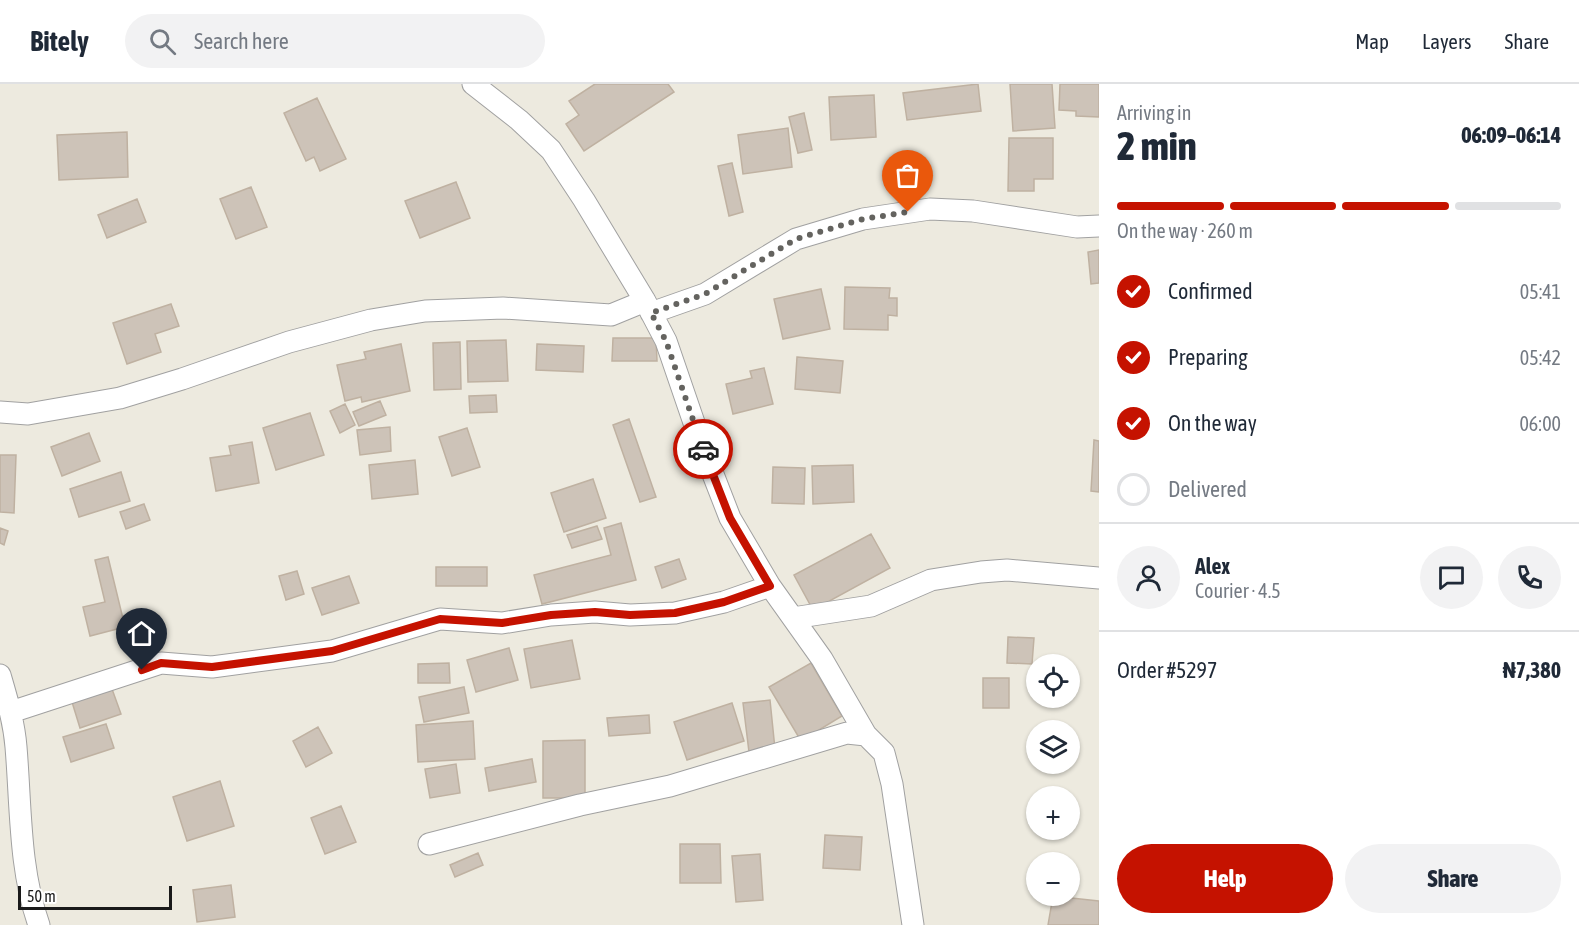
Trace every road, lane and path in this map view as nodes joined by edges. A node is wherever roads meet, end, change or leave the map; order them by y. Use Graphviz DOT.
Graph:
graph roads {
  1 [pos="473,84"];
  2 [pos="1099,226"];
  3 [pos="648,307"];
  4 [pos="0,412"];
  5 [pos="1099,578"];
  6 [pos="770,586"];
  7 [pos="793,618"];
  8 [pos="0,675"];
  9 [pos="11,712"];
  10 [pos="866,735"];
  11 [pos="429,844"];
  12 [pos="39,925"];
  13 [pos="913,925"];
  1 -- 3 [label="street"];
  2 -- 3 [label="street"];
  3 -- 4 [label="street"];
  3 -- 6 [label="street"];
  5 -- 7 [label="street"];
  6 -- 7 [label="street"];
  6 -- 9 [label="street"];
  7 -- 10 [label="street"];
  8 -- 9 [label="street"];
  9 -- 12 [label="street"];
  10 -- 11 [label="street"];
  10 -- 13 [label="street"];
}
